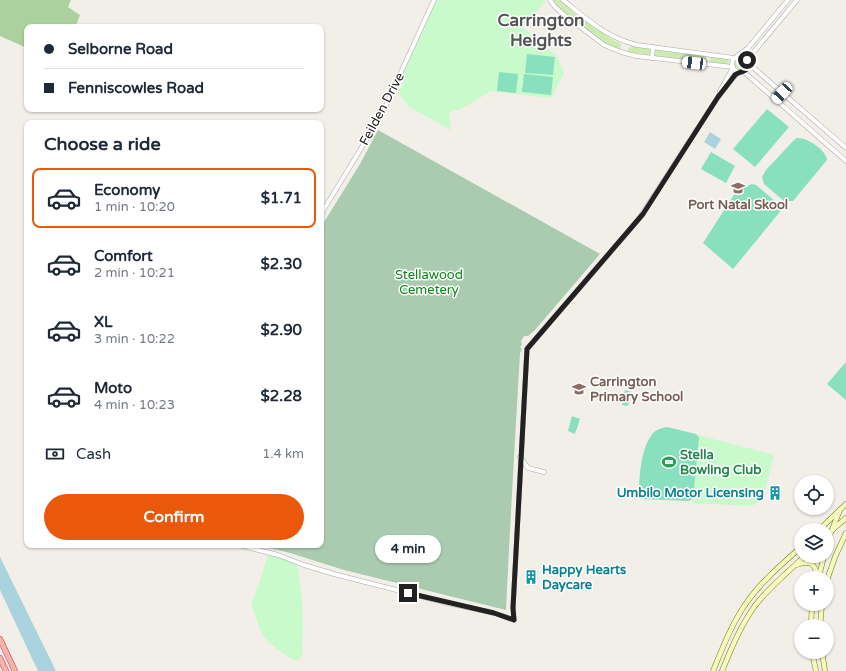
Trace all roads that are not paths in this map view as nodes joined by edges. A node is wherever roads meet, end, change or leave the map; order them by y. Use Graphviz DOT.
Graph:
graph roads {
  1 [pos="434,0"];
  2 [pos="546,0"];
  3 [pos="550,0"];
  4 [pos="562,0"];
  5 [pos="788,0"];
  6 [pos="798,0"];
  7 [pos="555,6"];
  8 [pos="580,14"];
  9 [pos="574,22"];
  10 [pos="653,47"];
  11 [pos="736,57"];
  12 [pos="652,58"];
  13 [pos="748,62"];
  14 [pos="733,68"];
  15 [pos="738,72"];
  16 [pos="744,72"];
  17 [pos="782,93"];
  18 [pos="718,97"];
  19 [pos="775,100"];
  20 [pos="815,122"];
  21 [pos="809,129"];
  22 [pos="846,148"];
  23 [pos="846,161"];
  24 [pos="324,209"];
  25 [pos="520,457"];
  26 [pos="544,472"];
  27 [pos="846,504"];
  28 [pos="840,510"];
  29 [pos="846,518"];
  30 [pos="826,523"];
  31 [pos="834,523"];
  32 [pos="834,529"];
  33 [pos="846,534"];
  34 [pos="250,548"];
  35 [pos="794,554"];
  36 [pos="795,565"];
  37 [pos="816,571"];
  38 [pos="830,571"];
  39 [pos="0,639"];
  40 [pos="0,658"];
  41 [pos="813,659"];
  42 [pos="823,659"];
  43 [pos="6,671"];
  44 [pos="15,671"];
  45 [pos="714,671"];
  46 [pos="722,671"];
  47 [pos="816,671"];
  48 [pos="825,671"];
  1 -- 24 [label="street, Feilden Drive"];
  2 -- 7 [label="street"];
  3 -- 7 [label="street"];
  4 -- 8 [label="street"];
  5 -- 11 [label="street"];
  6 -- 13 [label="street"];
  7 -- 9 [label="street"];
  8 -- 9 [label="street"];
  8 -- 10 [label="street"];
  9 -- 12 [label="street"];
  10 -- 11 [label="street"];
  10 -- 12 [label="street"];
  11 -- 13 [label="street"];
  11 -- 14 [label="street"];
  12 -- 14 [label="street"];
  13 -- 16 [label="street"];
  13 -- 17 [label="street"];
  14 -- 15 [label="street"];
  14 -- 18 [label="street"];
  15 -- 16 [label="street"];
  15 -- 18 [label="street"];
  16 -- 19 [label="street"];
  17 -- 19 [label="street"];
  17 -- 20 [label="street"];
  18 -- 25 [label="street"];
  19 -- 21 [label="street"];
  20 -- 21 [label="street"];
  20 -- 22 [label="street"];
  21 -- 23 [label="street"];
  25 -- 26 [label="street"];
  25 -- 34 [label="street"];
  27 -- 28 [label="main road"];
  28 -- 30 [label="main road"];
  28 -- 31 [label="main road"];
  29 -- 32 [label="main road"];
  33 -- 38 [label="main road"];
  35 -- 45 [label="main road"];
  36 -- 37 [label="main road"];
  36 -- 46 [label="main road"];
  39 -- 44 [label="highway"];
  40 -- 43 [label="highway"];
  41 -- 47 [label="main road"];
  42 -- 48 [label="main road"];
}
